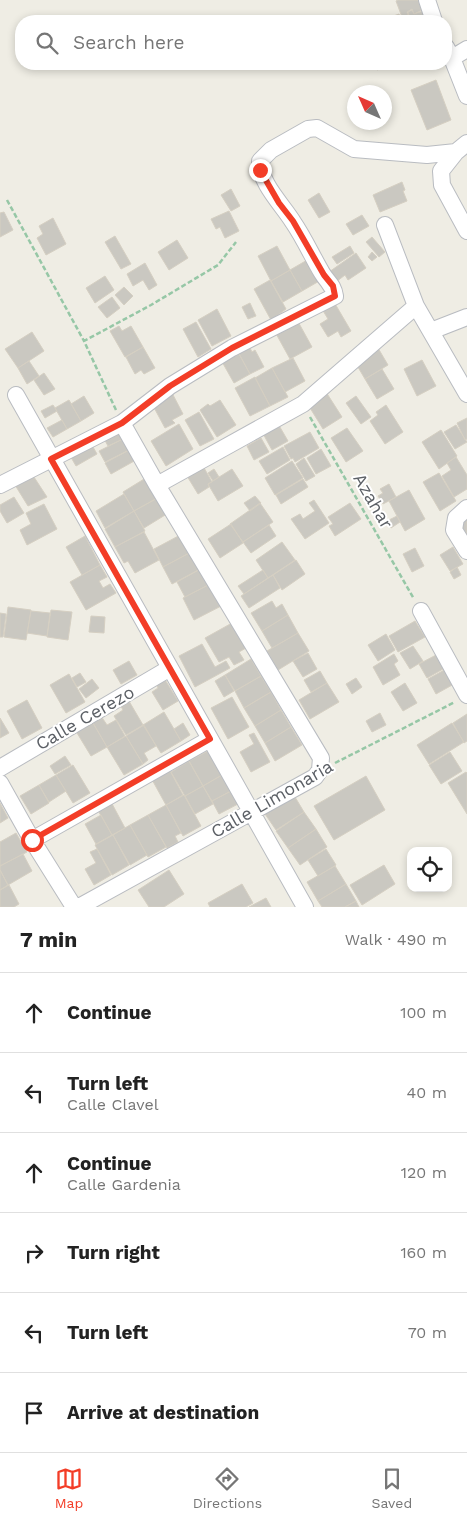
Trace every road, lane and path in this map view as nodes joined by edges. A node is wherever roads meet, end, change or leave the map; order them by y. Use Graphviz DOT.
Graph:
graph roads {
  1 [pos="428,0"];
  2 [pos="432,15"];
  3 [pos="467,49"];
  4 [pos="452,52"];
  5 [pos="452,59"];
  6 [pos="467,96"];
  7 [pos="461,147"];
  8 [pos="7,200"];
  9 [pos="385,224"];
  10 [pos="467,232"];
  11 [pos="236,242"];
  12 [pos="416,306"];
  13 [pos="467,317"];
  14 [pos="431,331"];
  15 [pos="84,341"];
  16 [pos="467,394"];
  17 [pos="16,395"];
  18 [pos="303,404"];
  19 [pos="122,423"];
  20 [pos="51,459"];
  21 [pos="0,485"];
  22 [pos="157,485"];
  23 [pos="467,508"];
  24 [pos="467,551"];
  25 [pos="421,611"];
  26 [pos="170,668"];
  27 [pos="463,698"];
  28 [pos="210,739"];
  29 [pos="0,768"];
  30 [pos="320,770"];
  31 [pos="0,783"];
  32 [pos="251,812"];
  33 [pos="32,840"];
  34 [pos="74,907"];
  35 [pos="79,907"];
  36 [pos="305,907"];
  1 -- 2 [label="street"];
  3 -- 4 [label="street"];
  5 -- 6 [label="street"];
  7 -- 10 [label="street"];
  7 -- 19 [label="street"];
  8 -- 15 [label="path"];
  9 -- 12 [label="street"];
  11 -- 15 [label="path"];
  12 -- 14 [label="street"];
  12 -- 18 [label="street"];
  13 -- 14 [label="street"];
  14 -- 16 [label="street"];
  15 -- 19 [label="path"];
  17 -- 20 [label="street"];
  18 -- 22 [label="street"];
  18 -- 25 [label="path, Azahar"];
  19 -- 20 [label="street"];
  19 -- 22 [label="street"];
  20 -- 21 [label="street"];
  20 -- 26 [label="street"];
  22 -- 30 [label="street"];
  23 -- 24 [label="street"];
  25 -- 27 [label="street"];
  26 -- 28 [label="street"];
  26 -- 29 [label="street, Calle Cerezo"];
  27 -- 30 [label="path, Calle Limonaria"];
  28 -- 32 [label="street"];
  28 -- 33 [label="street"];
  30 -- 32 [label="street, Calle Limonaria"];
  31 -- 33 [label="street"];
  32 -- 35 [label="street, Calle Limonaria"];
  32 -- 36 [label="street"];
  33 -- 34 [label="street"];
}
